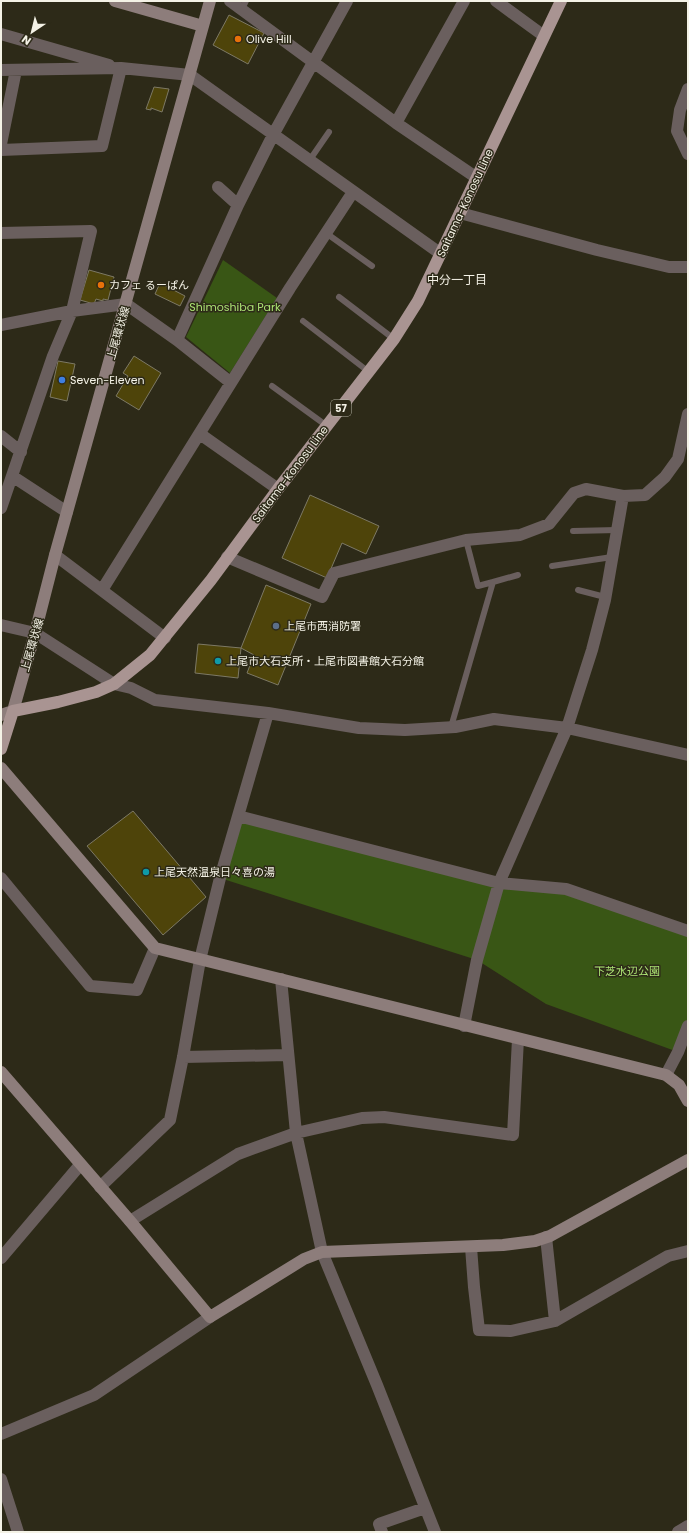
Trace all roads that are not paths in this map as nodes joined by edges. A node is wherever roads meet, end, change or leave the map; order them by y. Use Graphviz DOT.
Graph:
graph roads {
  1 [pos="115,1"];
  2 [pos="210,1"];
  3 [pos="230,1"];
  4 [pos="347,1"];
  5 [pos="464,1"];
  6 [pos="496,1"];
  7 [pos="561,1"];
  8 [pos="137,4"];
  9 [pos="244,5"];
  10 [pos="203,26"];
  11 [pos="1,34"];
  12 [pos="544,36"];
  13 [pos="313,62"];
  14 [pos="121,68"];
  15 [pos="1,70"];
  16 [pos="16,70"];
  17 [pos="190,75"];
  18 [pos="688,89"];
  19 [pos="396,123"];
  20 [pos="329,132"];
  21 [pos="273,135"];
  22 [pos="1,144"];
  23 [pos="1,150"];
  24 [pos="688,154"];
  25 [pos="309,161"];
  26 [pos="476,178"];
  27 [pos="218,187"];
  28 [pos="353,192"];
  29 [pos="238,205"];
  30 [pos="460,213"];
  31 [pos="1,233"];
  32 [pos="326,233"];
  33 [pos="441,254"];
  34 [pos="372,266"];
  35 [pos="688,267"];
  36 [pos="338,297"];
  37 [pos="126,304"];
  38 [pos="72,311"];
  39 [pos="303,321"];
  40 [pos="1,325"];
  41 [pos="394,339"];
  42 [pos="177,340"];
  43 [pos="369,372"];
  44 [pos="230,382"];
  45 [pos="272,386"];
  46 [pos="688,414"];
  47 [pos="327,426"];
  48 [pos="200,434"];
  49 [pos="1,436"];
  50 [pos="21,452"];
  51 [pos="12,476"];
  52 [pos="278,490"];
  53 [pos="622,496"];
  54 [pos="1,508"];
  55 [pos="67,512"];
  56 [pos="617,530"];
  57 [pos="573,531"];
  58 [pos="466,540"];
  59 [pos="55,555"];
  60 [pos="228,557"];
  61 [pos="612,557"];
  62 [pos="552,566"];
  63 [pos="518,575"];
  64 [pos="493,582"];
  65 [pos="102,590"];
  66 [pos="578,590"];
  67 [pos="605,597"];
  68 [pos="1,625"];
  69 [pos="35,633"];
  70 [pos="165,638"];
  71 [pos="114,684"];
  72 [pos="13,710"];
  73 [pos="268,713"];
  74 [pos="1,715"];
  75 [pos="451,727"];
  76 [pos="567,728"];
  77 [pos="1,749"];
  78 [pos="688,755"];
  79 [pos="1,768"];
  80 [pos="238,816"];
  81 [pos="1,878"];
  82 [pos="499,884"];
  83 [pos="688,931"];
  84 [pos="154,948"];
  85 [pos="200,960"];
  86 [pos="281,979"];
  87 [pos="464,1026"];
  88 [pos="688,1026"];
  89 [pos="518,1039"];
  90 [pos="288,1055"];
  91 [pos="183,1057"];
  92 [pos="1,1072"];
  93 [pos="666,1075"];
  94 [pos="688,1101"];
  95 [pos="296,1133"];
  96 [pos="688,1160"];
  97 [pos="80,1165"];
  98 [pos="100,1187"];
  99 [pos="130,1221"];
  100 [pos="546,1237"];
  101 [pos="471,1246"];
  102 [pos="688,1251"];
  103 [pos="322,1252"];
  104 [pos="1,1258"];
  105 [pos="210,1317"];
  106 [pos="556,1321"];
  107 [pos="1,1434"];
  108 [pos="1,1479"];
  109 [pos="426,1508"];
  110 [pos="688,1526"];
  111 [pos="18,1532"];
  112 [pos="382,1532"];
  113 [pos="435,1532"];
  114 [pos="678,1532"];
  1 -- 8 [label="street"];
  2 -- 10 [label="street, 上尾環状線"];
  3 -- 9 [label="street"];
  4 -- 13 [label="street"];
  5 -- 19 [label="street"];
  6 -- 12 [label="street"];
  7 -- 12 [label="main road, Saitama-Konosu Line / 57"];
  8 -- 10 [label="street"];
  9 -- 13 [label="street"];
  10 -- 17 [label="street, 上尾環状線"];
  11 -- 14 [label="street"];
  12 -- 26 [label="main road, Saitama-Konosu Line / 57"];
  13 -- 19 [label="street"];
  13 -- 21 [label="street"];
  14 -- 16 [label="street"];
  14 -- 17 [label="street"];
  14 -- 23 [label="street"];
  15 -- 16 [label="street"];
  16 -- 22 [label="street"];
  17 -- 21 [label="street"];
  17 -- 37 [label="street, 上尾環状線"];
  18 -- 24 [label="street"];
  19 -- 26 [label="street"];
  20 -- 25 [label="lane"];
  21 -- 25 [label="street"];
  21 -- 29 [label="street"];
  25 -- 28 [label="street"];
  26 -- 30 [label="main road, Saitama-Konosu Line / 57"];
  27 -- 29 [label="street"];
  28 -- 32 [label="street"];
  28 -- 33 [label="street"];
  29 -- 42 [label="street"];
  30 -- 33 [label="main road, Saitama-Konosu Line / 57"];
  30 -- 35 [label="street"];
  31 -- 38 [label="street"];
  32 -- 34 [label="lane"];
  32 -- 44 [label="street"];
  33 -- 41 [label="main road, Saitama-Konosu Line / 57"];
  36 -- 41 [label="lane"];
  37 -- 38 [label="street"];
  37 -- 42 [label="street"];
  37 -- 55 [label="street, 上尾環状線"];
  38 -- 40 [label="street"];
  38 -- 50 [label="street"];
  39 -- 43 [label="lane"];
  41 -- 43 [label="main road, Saitama-Konosu Line / 57"];
  42 -- 44 [label="street"];
  43 -- 47 [label="main road, Saitama-Konosu Line / 57"];
  44 -- 48 [label="street"];
  45 -- 47 [label="lane"];
  46 -- 53 [label="street"];
  47 -- 52 [label="main road, Saitama-Konosu Line / 57"];
  48 -- 52 [label="street"];
  48 -- 65 [label="street"];
  49 -- 50 [label="street"];
  50 -- 51 [label="street"];
  51 -- 54 [label="street"];
  51 -- 55 [label="street"];
  52 -- 60 [label="main road, Saitama-Konosu Line / 57"];
  53 -- 56 [label="street"];
  53 -- 58 [label="street"];
  55 -- 59 [label="street, 上尾環状線"];
  56 -- 57 [label="lane"];
  56 -- 61 [label="street"];
  58 -- 60 [label="street"];
  58 -- 64 [label="lane"];
  59 -- 65 [label="street"];
  59 -- 69 [label="street, 上尾環状線"];
  60 -- 70 [label="main road, Saitama-Konosu Line / 57"];
  61 -- 62 [label="lane"];
  61 -- 67 [label="street"];
  63 -- 64 [label="lane"];
  64 -- 75 [label="lane"];
  65 -- 70 [label="street"];
  66 -- 67 [label="lane"];
  67 -- 76 [label="street"];
  68 -- 69 [label="street"];
  69 -- 71 [label="street"];
  69 -- 72 [label="street, 上尾環状線"];
  70 -- 71 [label="main road, Saitama-Konosu Line / 57"];
  71 -- 72 [label="main road, Saitama-Konosu Line / 57"];
  71 -- 73 [label="street"];
  72 -- 74 [label="street"];
  72 -- 77 [label="main road"];
  73 -- 75 [label="street"];
  73 -- 80 [label="street"];
  75 -- 76 [label="street"];
  76 -- 78 [label="street"];
  76 -- 82 [label="street"];
  79 -- 84 [label="street"];
  80 -- 82 [label="street"];
  80 -- 85 [label="street"];
  81 -- 84 [label="street"];
  82 -- 83 [label="street"];
  82 -- 87 [label="street"];
  84 -- 85 [label="street"];
  85 -- 86 [label="street"];
  85 -- 91 [label="street"];
  86 -- 87 [label="street"];
  86 -- 90 [label="street"];
  87 -- 89 [label="street"];
  88 -- 93 [label="street"];
  89 -- 93 [label="street"];
  89 -- 95 [label="street"];
  90 -- 91 [label="street"];
  90 -- 95 [label="street"];
  91 -- 98 [label="street"];
  92 -- 97 [label="street"];
  93 -- 94 [label="street"];
  95 -- 99 [label="street"];
  95 -- 103 [label="street"];
  96 -- 100 [label="street"];
  97 -- 98 [label="street"];
  97 -- 104 [label="street"];
  98 -- 99 [label="street"];
  99 -- 105 [label="street"];
  100 -- 101 [label="street"];
  100 -- 106 [label="street"];
  101 -- 103 [label="street"];
  101 -- 106 [label="street"];
  102 -- 106 [label="street"];
  103 -- 105 [label="street"];
  103 -- 109 [label="street"];
  105 -- 107 [label="street"];
  108 -- 111 [label="street"];
  109 -- 112 [label="street"];
  109 -- 113 [label="street"];
  110 -- 114 [label="street"];
}
